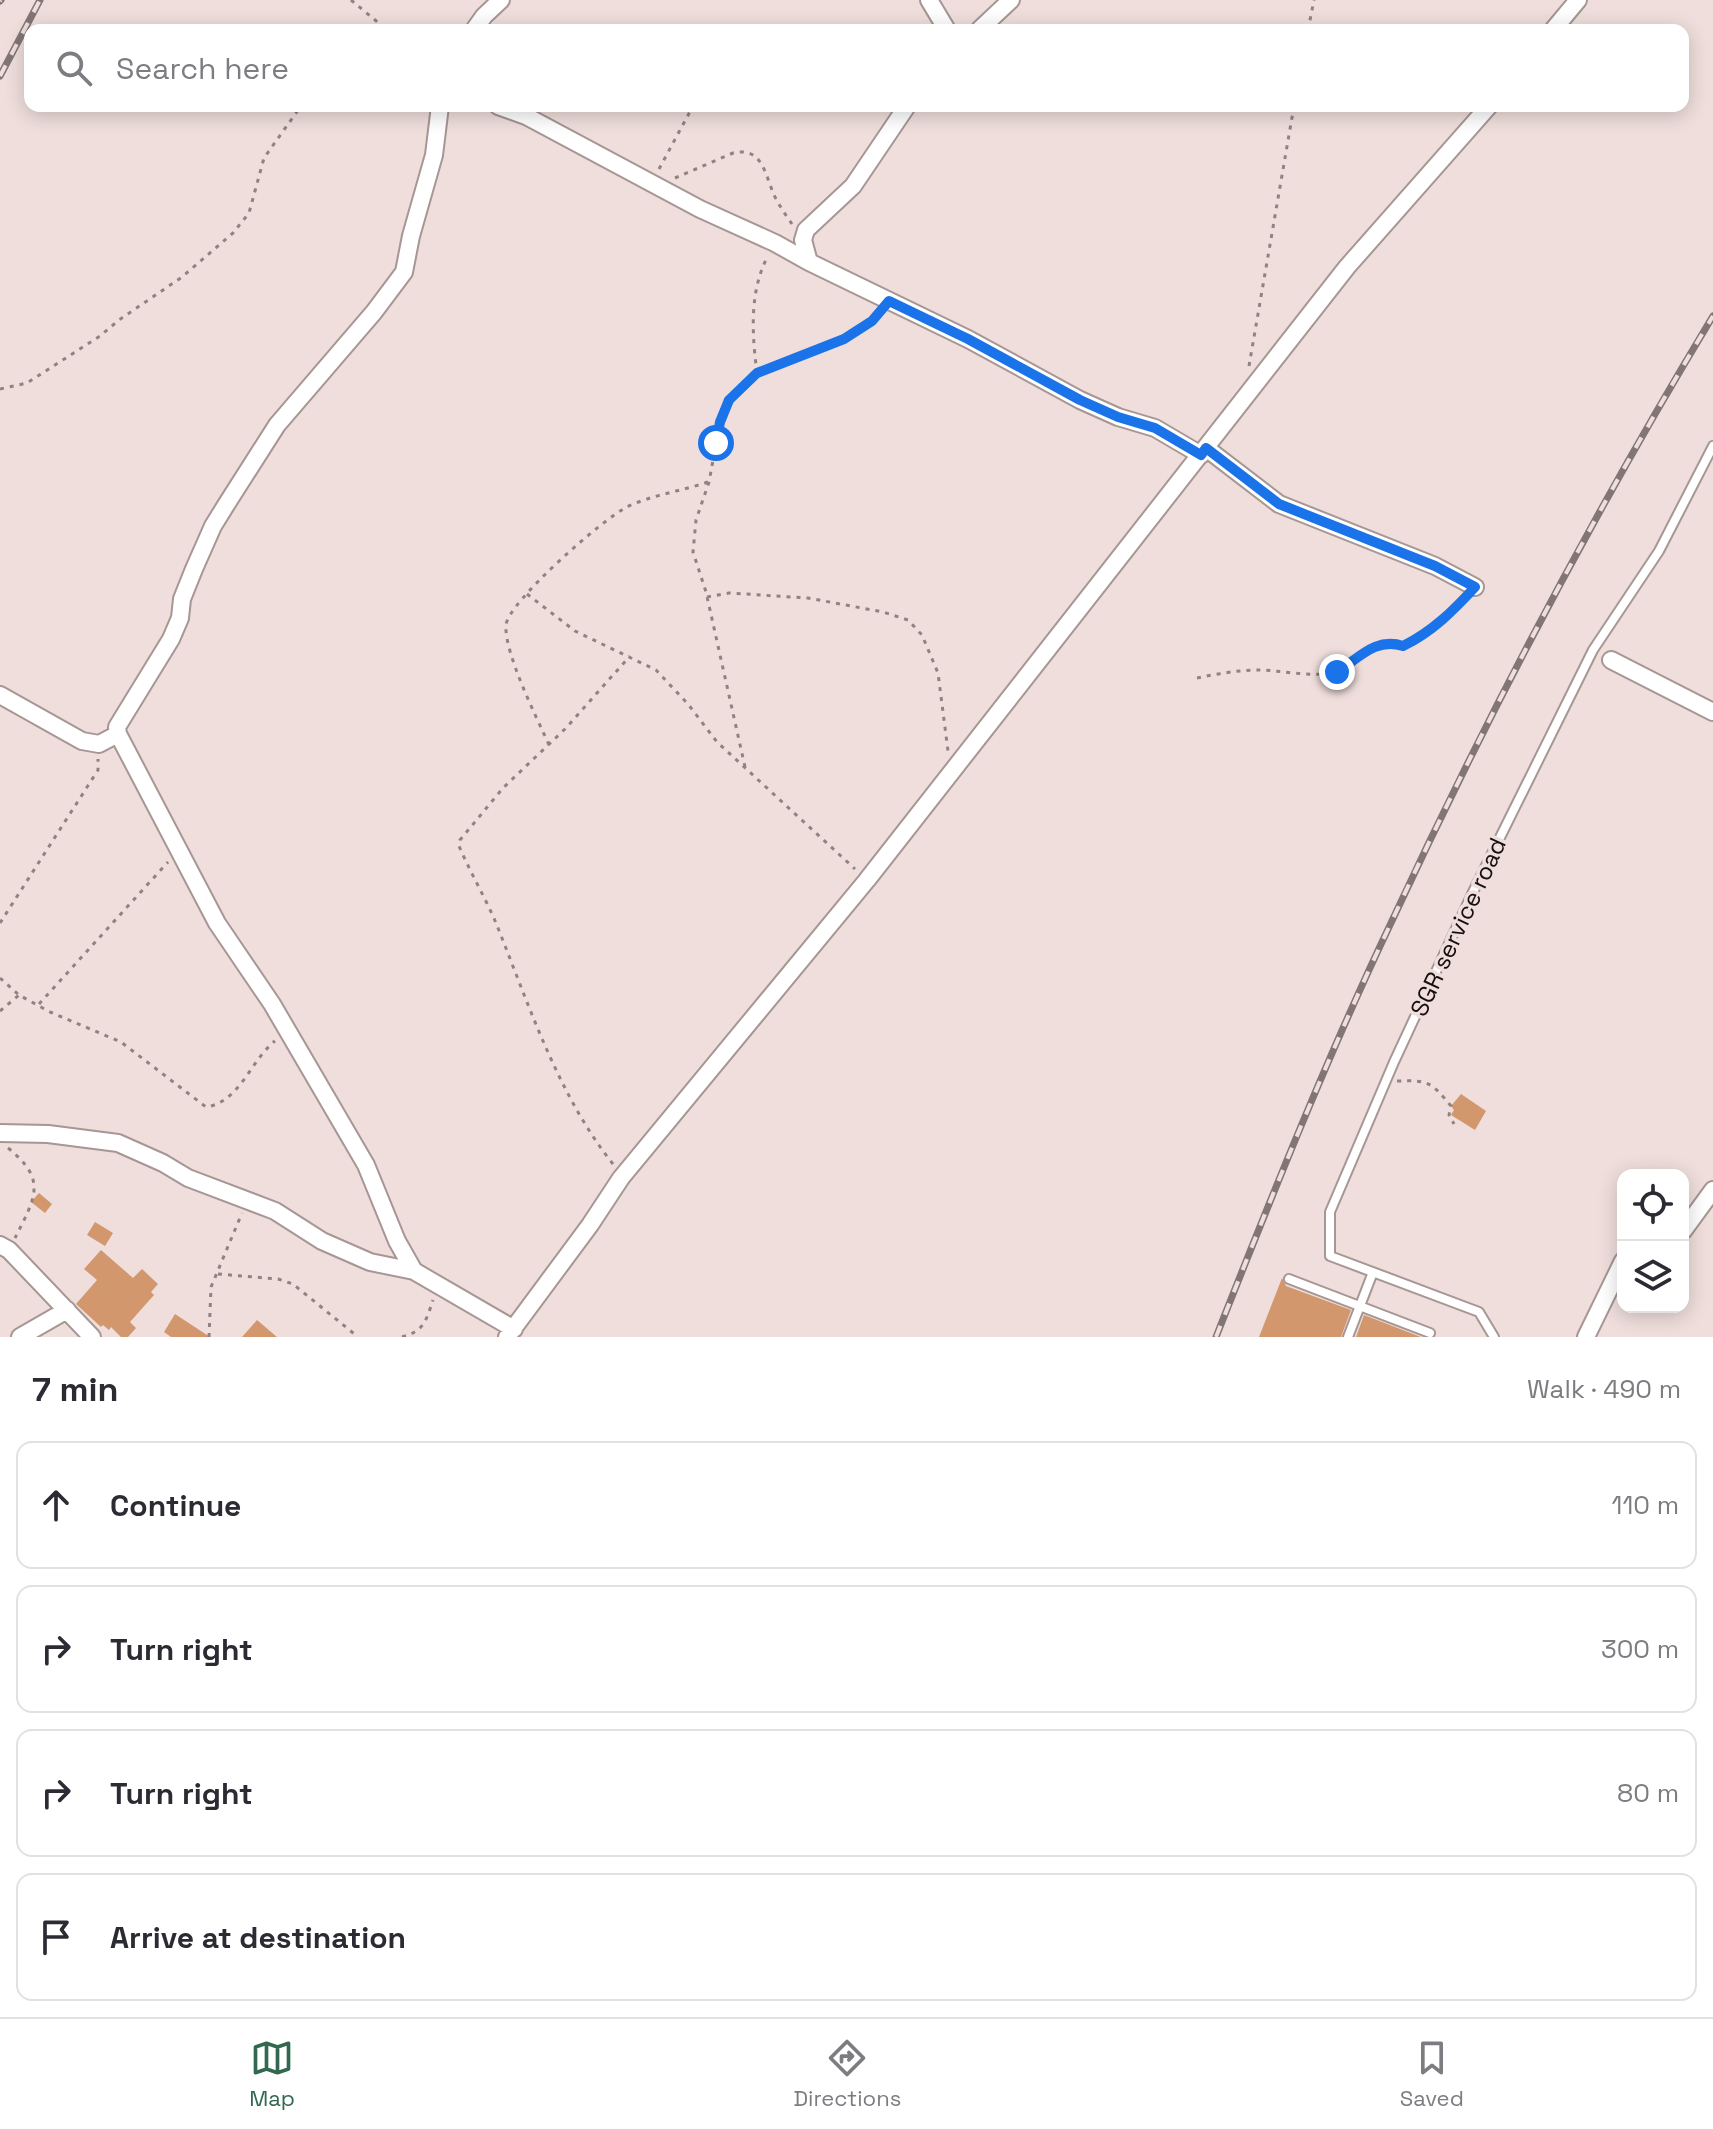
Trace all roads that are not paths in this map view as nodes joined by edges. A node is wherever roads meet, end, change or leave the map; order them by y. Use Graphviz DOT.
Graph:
graph roads {
  1 [pos="501,0"];
  2 [pos="929,0"];
  3 [pos="1011,0"];
  4 [pos="1578,0"];
  5 [pos="478,24"];
  6 [pos="943,24"];
  7 [pos="985,24"];
  8 [pos="1558,24"];
  9 [pos="439,112"];
  10 [pos="515,112"];
  11 [pos="903,112"];
  12 [pos="1484,112"];
  13 [pos="809,262"];
  14 [pos="1713,446"];
  15 [pos="1203,452"];
  16 [pos="1475,587"];
  17 [pos="1611,660"];
  18 [pos="0,695"];
  19 [pos="1713,712"];
  20 [pos="118,734"];
  21 [pos="2,1138"];
  22 [pos="1713,1190"];
  23 [pos="1689,1223"];
  24 [pos="4,1247"];
  25 [pos="414,1271"];
  26 [pos="1373,1272"];
  27 [pos="1617,1273"];
  28 [pos="1289,1279"];
  29 [pos="1360,1306"];
  30 [pos="67,1310"];
  31 [pos="510,1333"];
  32 [pos="1430,1333"];
  33 [pos="20,1337"];
  34 [pos="92,1337"];
  35 [pos="1348,1337"];
  36 [pos="1494,1337"];
  37 [pos="1586,1337"];
  1 -- 5 [label="street"];
  2 -- 6 [label="street"];
  3 -- 7 [label="street"];
  4 -- 8 [label="street"];
  9 -- 20 [label="street"];
  10 -- 13 [label="street"];
  11 -- 13 [label="street"];
  12 -- 15 [label="street"];
  13 -- 15 [label="street"];
  14 -- 26 [label="lane, SGR service road"];
  15 -- 16 [label="street"];
  15 -- 31 [label="street"];
  17 -- 19 [label="street"];
  18 -- 20 [label="street"];
  20 -- 25 [label="street"];
  21 -- 25 [label="street"];
  22 -- 23 [label="street"];
  24 -- 30 [label="street"];
  25 -- 31 [label="street"];
  26 -- 29 [label="lane"];
  26 -- 36 [label="lane, SGR service road"];
  27 -- 37 [label="street"];
  28 -- 29 [label="lane"];
  29 -- 32 [label="lane"];
  29 -- 35 [label="lane"];
  30 -- 33 [label="street"];
  30 -- 34 [label="street"];
}
